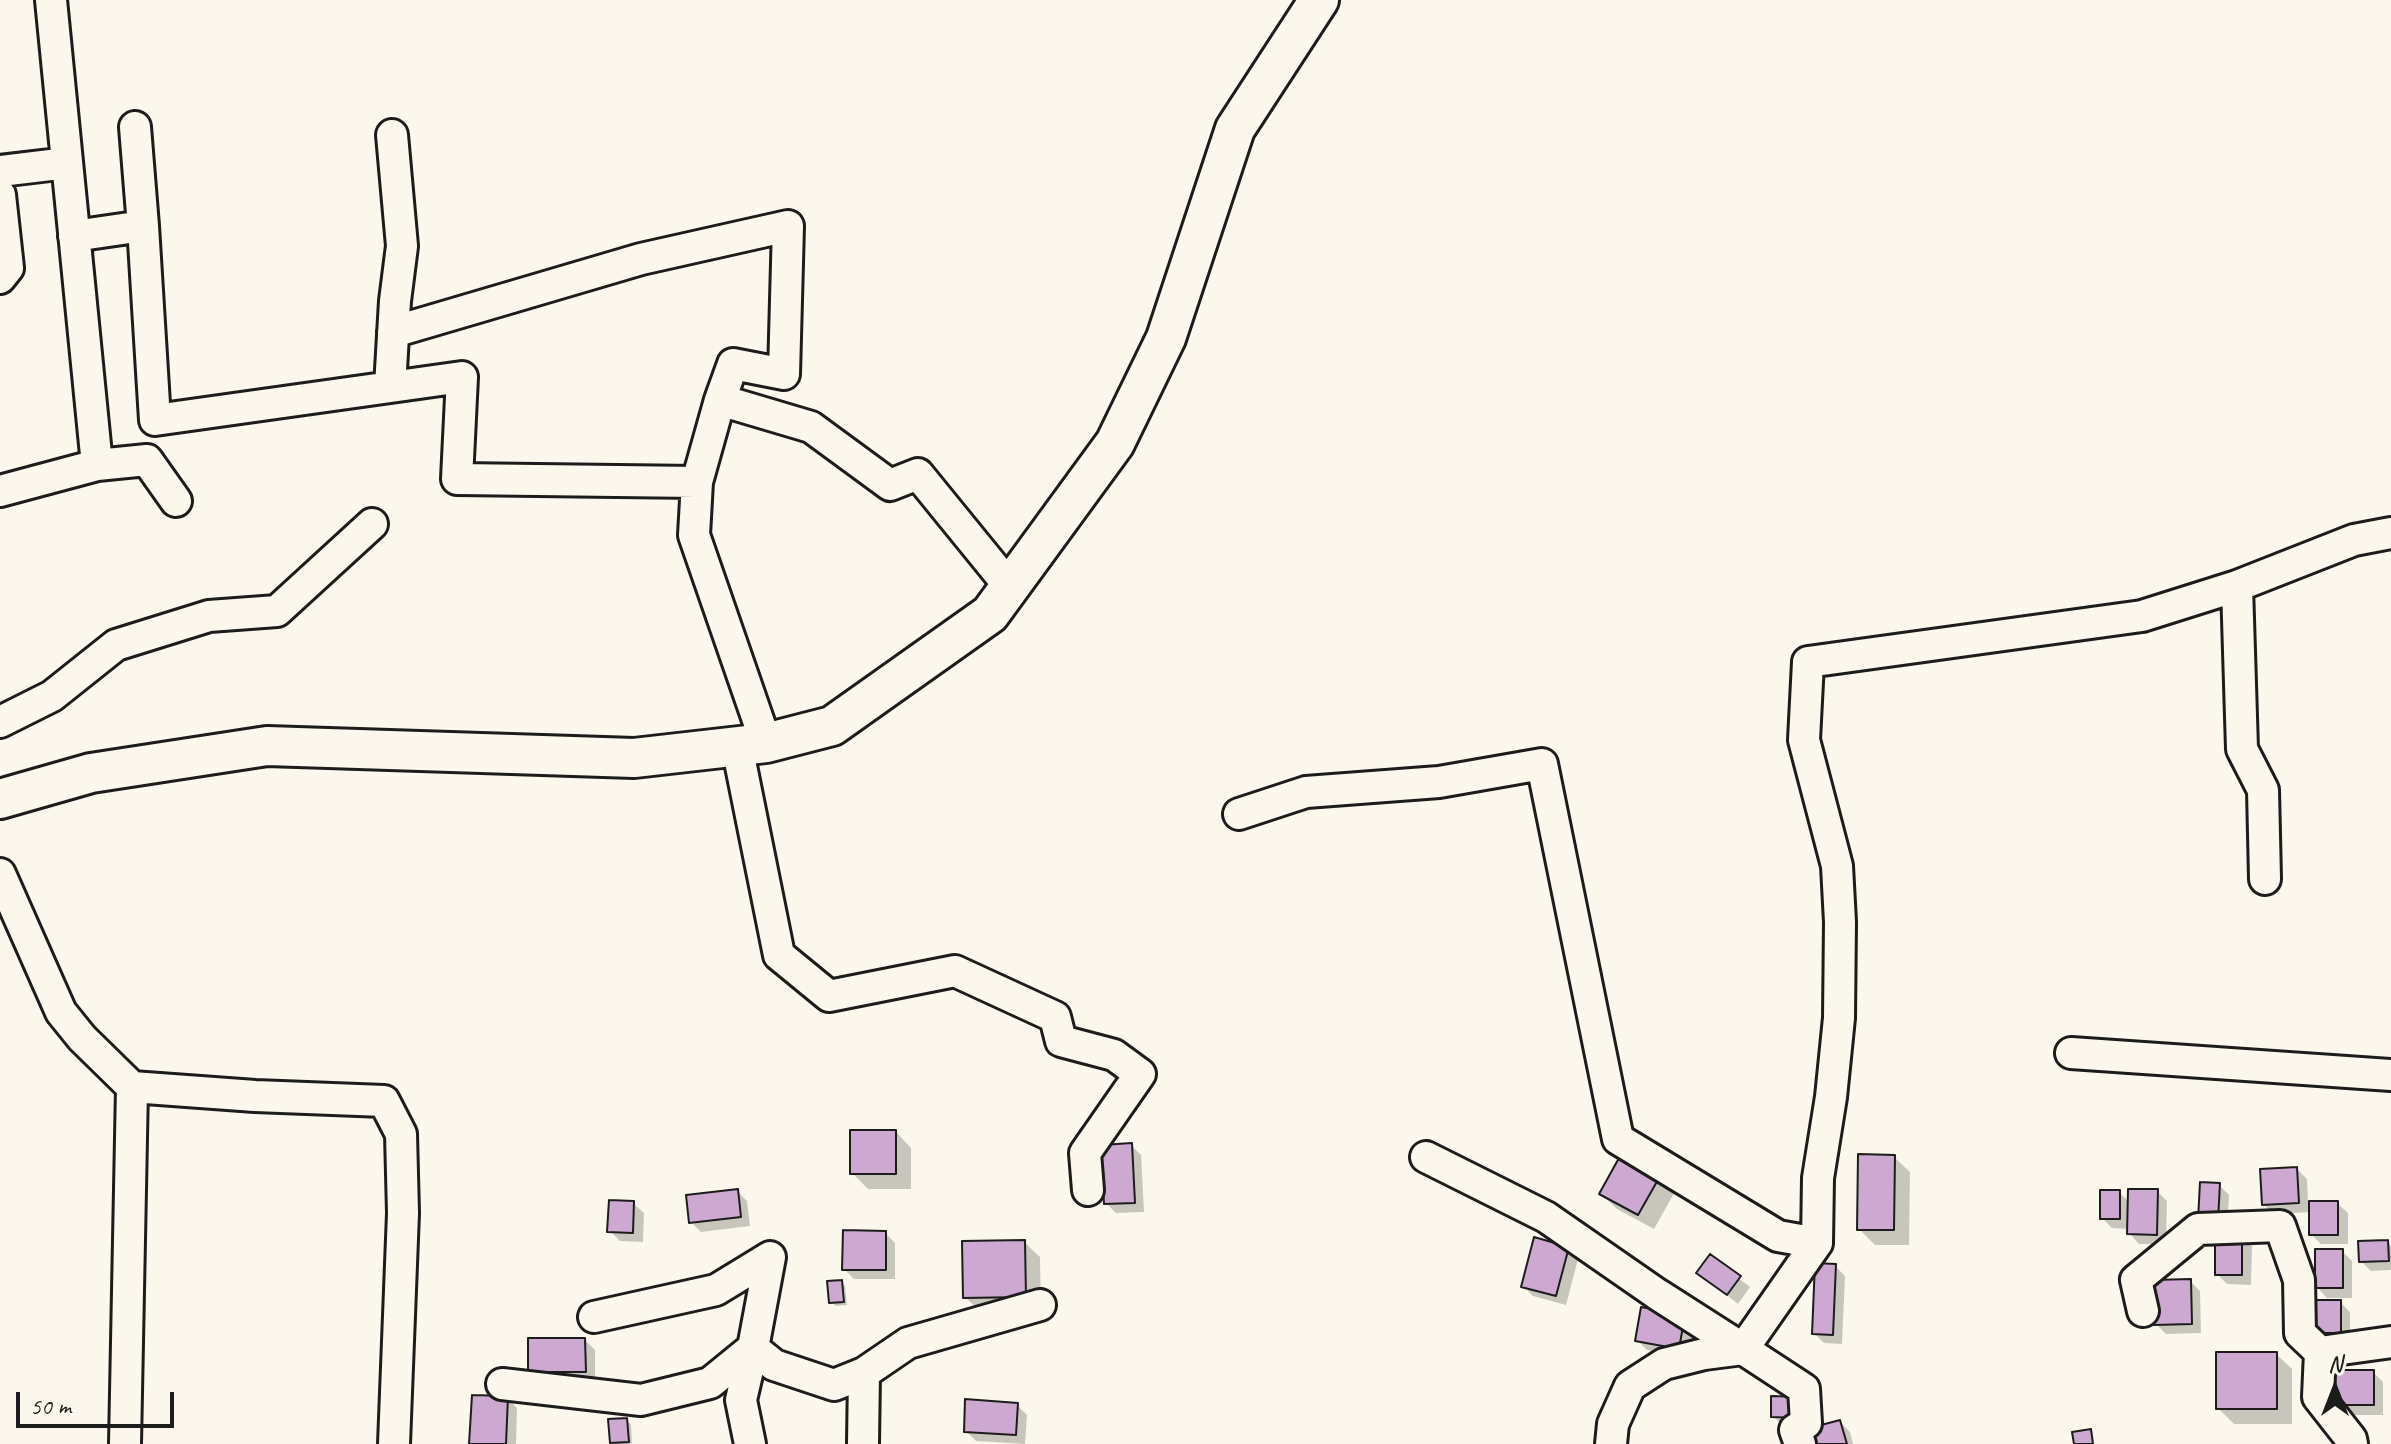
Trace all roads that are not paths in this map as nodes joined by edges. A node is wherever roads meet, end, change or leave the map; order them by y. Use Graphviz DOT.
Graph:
graph roads {
  1 [pos="51,0"];
  2 [pos="1319,0"];
  3 [pos="135,127"];
  4 [pos="392,135"];
  5 [pos="67,163"];
  6 [pos="0,171"];
  7 [pos="0,195"];
  8 [pos="143,226"];
  9 [pos="74,236"];
  10 [pos="0,278"];
  11 [pos="393,332"];
  12 [pos="390,387"];
  13 [pos="720,400"];
  14 [pos="97,465"];
  15 [pos="697,482"];
  16 [pos="0,491"];
  17 [pos="176,501"];
  18 [pos="372,524"];
  19 [pos="2391,533"];
  20 [pos="2237,586"];
  21 [pos="1010,587"];
  22 [pos="0,722"];
  23 [pos="751,745"];
  24 [pos="0,799"];
  25 [pos="1239,814"];
  26 [pos="0,874"];
  27 [pos="2265,879"];
  28 [pos="2071,1053"];
  29 [pos="2391,1075"];
  30 [pos="132,1087"];
  31 [pos="1426,1157"];
  32 [pos="1088,1190"];
  33 [pos="1817,1243"];
  34 [pos="1040,1305"];
  35 [pos="2143,1311"];
  36 [pos="594,1317"];
  37 [pos="2391,1342"];
  38 [pos="753,1348"];
  39 [pos="1743,1349"];
  40 [pos="2320,1352"];
  41 [pos="864,1373"];
  42 [pos="502,1384"];
  43 [pos="125,1444"];
  44 [pos="394,1444"];
  45 [pos="750,1444"];
  46 [pos="863,1444"];
  47 [pos="1611,1444"];
  48 [pos="1800,1444"];
  49 [pos="2352,1444"];
  1 -- 5 [label="street"];
  2 -- 21 [label="main road"];
  3 -- 8 [label="street"];
  4 -- 11 [label="street"];
  5 -- 6 [label="street"];
  5 -- 9 [label="street"];
  7 -- 10 [label="street"];
  8 -- 9 [label="street"];
  8 -- 12 [label="street"];
  9 -- 14 [label="street"];
  11 -- 12 [label="street"];
  11 -- 13 [label="street"];
  12 -- 15 [label="street"];
  13 -- 15 [label="street"];
  13 -- 21 [label="street"];
  14 -- 16 [label="street"];
  14 -- 17 [label="street"];
  15 -- 23 [label="street"];
  18 -- 22 [label="street"];
  19 -- 20 [label="street"];
  20 -- 27 [label="street"];
  20 -- 33 [label="street"];
  21 -- 23 [label="main road"];
  23 -- 24 [label="main road"];
  23 -- 32 [label="street"];
  25 -- 33 [label="street"];
  26 -- 30 [label="street"];
  28 -- 29 [label="street"];
  30 -- 43 [label="street"];
  30 -- 44 [label="street"];
  31 -- 39 [label="street"];
  33 -- 39 [label="street"];
  34 -- 41 [label="street"];
  35 -- 40 [label="street"];
  36 -- 38 [label="street"];
  37 -- 40 [label="street"];
  38 -- 41 [label="street"];
  38 -- 42 [label="street"];
  38 -- 45 [label="street"];
  39 -- 47 [label="street"];
  39 -- 48 [label="street"];
  40 -- 49 [label="street"];
  41 -- 46 [label="street"];
}
